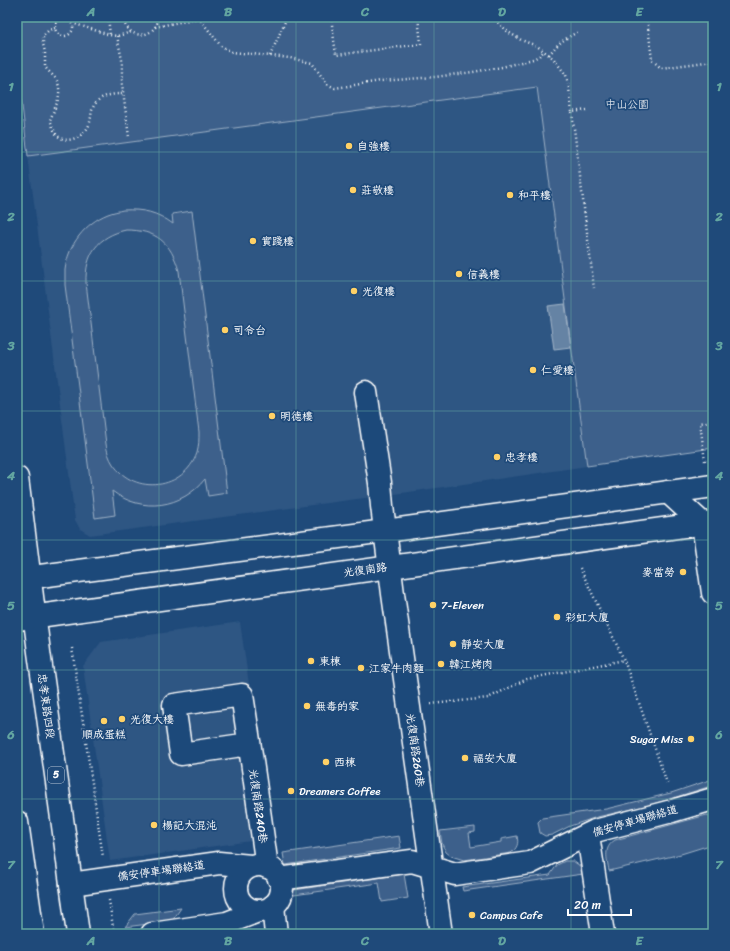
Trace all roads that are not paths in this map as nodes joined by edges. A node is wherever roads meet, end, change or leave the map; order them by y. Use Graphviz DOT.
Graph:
graph roads {
  1 [pos="366,392"];
  2 [pos="17,478"];
  3 [pos="713,486"];
  4 [pos="668,492"];
  5 [pos="708,523"];
  6 [pos="385,531"];
  7 [pos="389,567"];
  8 [pos="23,578"];
  9 [pos="713,593"];
  10 [pos="26,618"];
  11 [pos="249,744"];
  12 [pos="713,799"];
  13 [pos="17,822"];
  14 [pos="588,835"];
  15 [pos="432,866"];
  16 [pos="266,871"];
  17 [pos="71,884"];
  18 [pos="22,889"];
  19 [pos="265,909"];
  20 [pos="33,934"];
  21 [pos="78,934"];
  22 [pos="152,934"];
  23 [pos="276,934"];
  24 [pos="441,934"];
  25 [pos="602,934"];
  1 -- 6 [label="main road, 光復南路260巷"];
  2 -- 8 [label="main road, 忠孝東路四段 / 5"];
  3 -- 4 [label="main road"];
  4 -- 5 [label="main road"];
  4 -- 6 [label="main road"];
  5 -- 7 [label="main road, 光復南路"];
  5 -- 9 [label="main road"];
  6 -- 7 [label="main road, 光復南路260巷"];
  6 -- 8 [label="main road"];
  7 -- 10 [label="main road, 光復南路"];
  7 -- 15 [label="main road, 光復南路260巷"];
  8 -- 10 [label="main road, 忠孝東路四段 / 5"];
  10 -- 17 [label="main road, 忠孝東路四段 / 5"];
  11 -- 16 [label="main road, 光復南路240巷"];
  12 -- 14 [label="main road, 僑安停車場聯絡道"];
  13 -- 18 [label="main road"];
  14 -- 15 [label="main road, 僑安停車場聯絡道"];
  14 -- 25 [label="main road"];
  15 -- 16 [label="main road, 僑安停車場聯絡道"];
  15 -- 24 [label="main road, 光復南路260巷"];
  16 -- 17 [label="main road, 僑安停車場聯絡道"];
  16 -- 19 [label="main road"];
  16 -- 19 [label="main road"];
  17 -- 21 [label="main road, 忠孝東路四段 / 5"];
  18 -- 20 [label="main road"];
  19 -- 22 [label="main road"];
  19 -- 23 [label="main road"];
}
